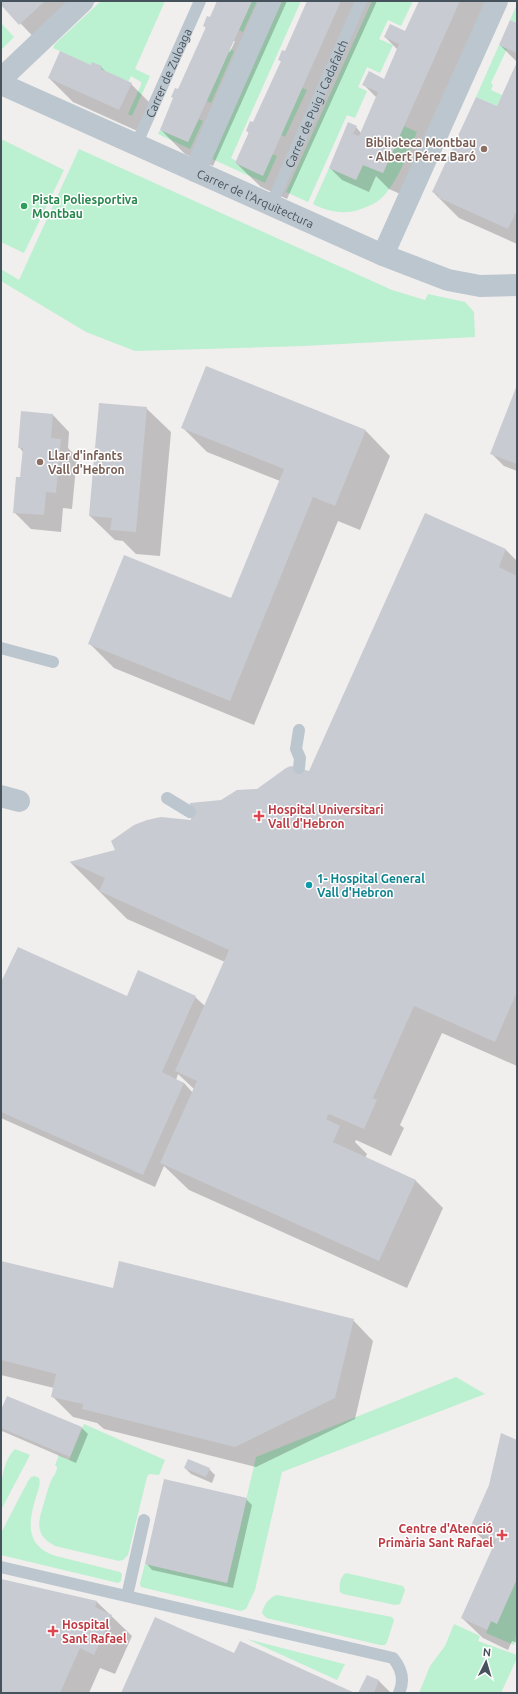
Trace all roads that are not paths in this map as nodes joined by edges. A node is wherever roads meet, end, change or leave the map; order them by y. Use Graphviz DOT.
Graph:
graph roads {
  1 [pos="83,1"];
  2 [pos="200,1"];
  3 [pos="270,1"];
  4 [pos="361,1"];
  5 [pos="497,1"];
  6 [pos="1,79"];
  7 [pos="1,84"];
  8 [pos="136,145"];
  9 [pos="195,172"];
  10 [pos="271,205"];
  11 [pos="383,256"];
  12 [pos="517,285"];
  13 [pos="1,648"];
  14 [pos="53,662"];
  15 [pos="299,730"];
  16 [pos="299,768"];
  17 [pos="167,798"];
  18 [pos="190,812"];
  19 [pos="144,1520"];
  20 [pos="1,1567"];
  21 [pos="127,1596"];
  22 [pos="398,1693"];
  1 -- 6 [label="street"];
  2 -- 8 [label="lane, Carrer de Zuloaga"];
  3 -- 9 [label="street"];
  4 -- 10 [label="lane, Carrer de Puig i Cadafalch"];
  5 -- 11 [label="street"];
  7 -- 8 [label="street, Carrer de l'Arquitectura"];
  8 -- 9 [label="street, Carrer de l'Arquitectura"];
  9 -- 10 [label="street, Carrer de l'Arquitectura"];
  10 -- 11 [label="street, Carrer de l'Arquitectura"];
  11 -- 12 [label="street, Carrer de l'Arquitectura"];
  13 -- 14 [label="lane"];
  15 -- 16 [label="lane"];
  17 -- 18 [label="lane"];
  19 -- 21 [label="lane"];
  20 -- 21 [label="lane"];
  21 -- 22 [label="lane"];
}
